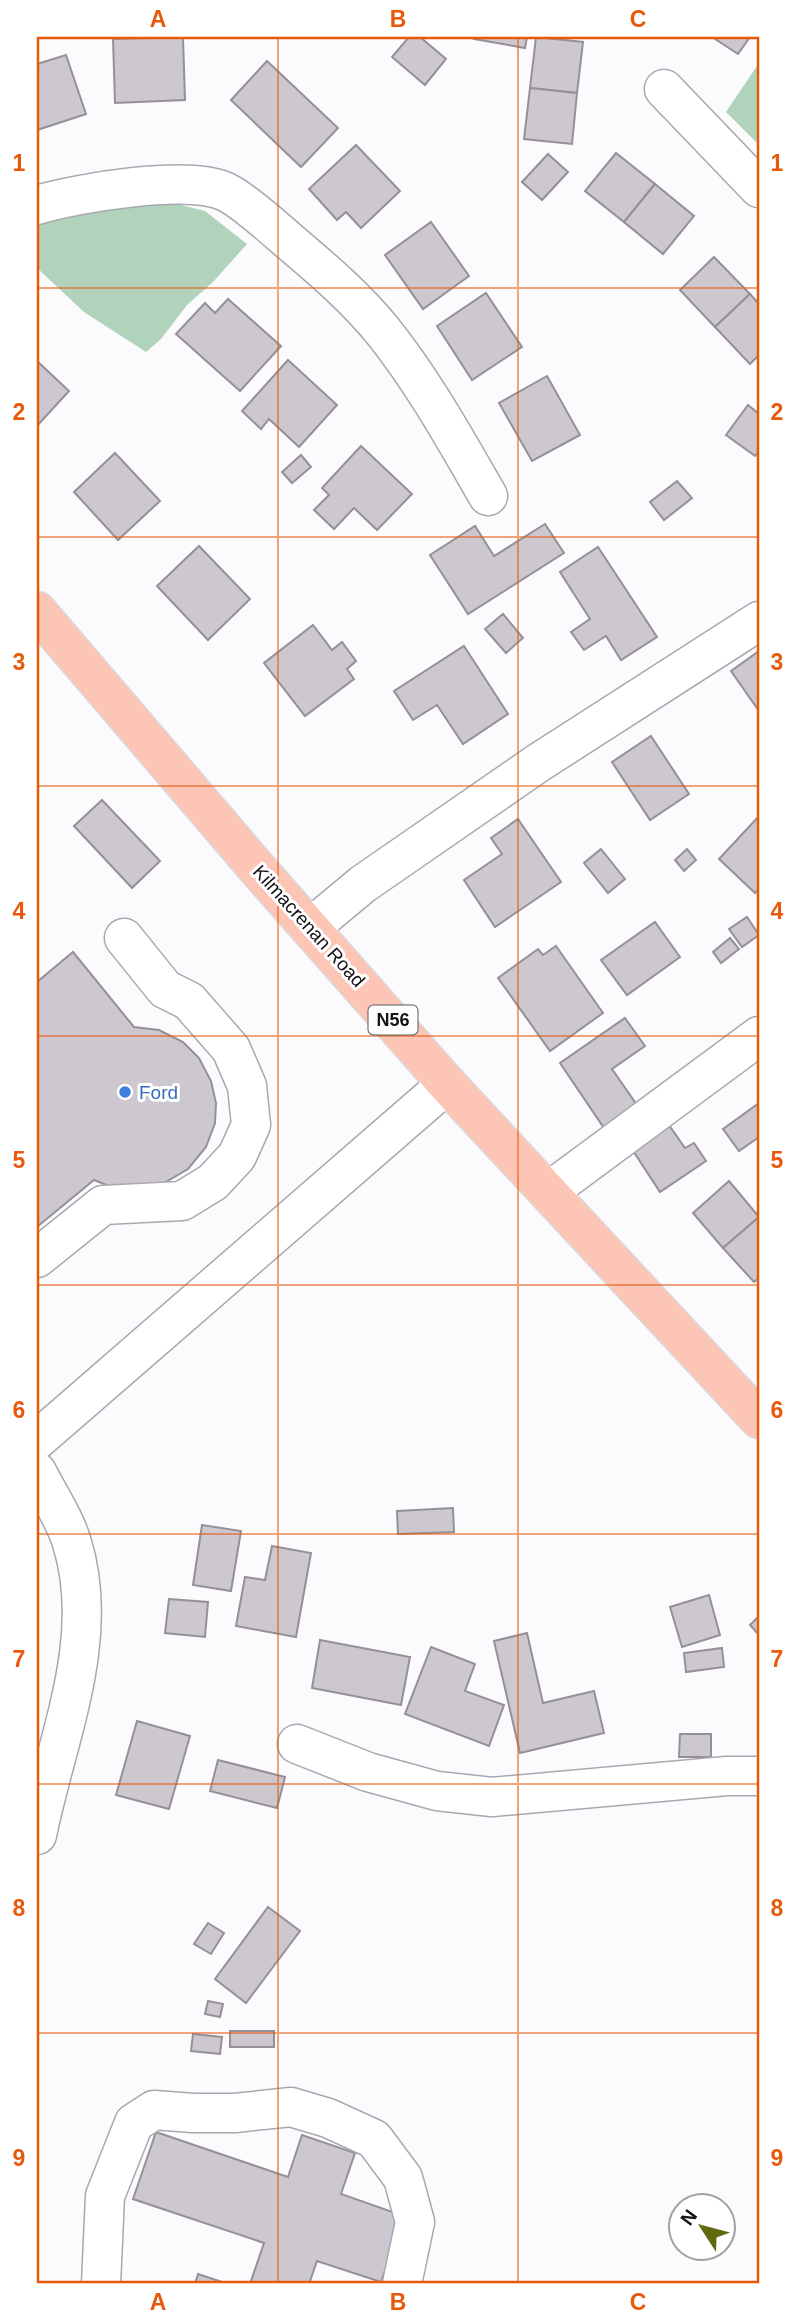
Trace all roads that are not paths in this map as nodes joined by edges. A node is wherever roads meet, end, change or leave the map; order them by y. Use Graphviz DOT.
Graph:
graph roads {
  1 [pos="664,89"];
  2 [pos="759,188"];
  3 [pos="37,205"];
  4 [pos="488,496"];
  5 [pos="37,611"];
  6 [pos="759,621"];
  7 [pos="310,928"];
  8 [pos="124,938"];
  9 [pos="759,1036"];
  10 [pos="447,1084"];
  11 [pos="548,1192"];
  12 [pos="37,1258"];
  13 [pos="759,1419"];
  14 [pos="37,1440"];
  15 [pos="37,1472"];
  16 [pos="298,1744"];
  17 [pos="759,1776"];
  18 [pos="37,1835"];
  19 [pos="101,2284"];
  20 [pos="402,2284"];
  1 -- 2 [label="street"];
  3 -- 4 [label="street"];
  5 -- 7 [label="main road, Kilmacrenan Road / N56"];
  6 -- 7 [label="street"];
  7 -- 10 [label="main road, Kilmacrenan Road / N56"];
  8 -- 12 [label="street"];
  9 -- 11 [label="street"];
  10 -- 11 [label="main road, Kilmacrenan Road / N56"];
  10 -- 14 [label="street"];
  11 -- 13 [label="main road, Kilmacrenan Road / N56"];
  15 -- 18 [label="street"];
  16 -- 17 [label="street"];
  19 -- 20 [label="street"];
}
